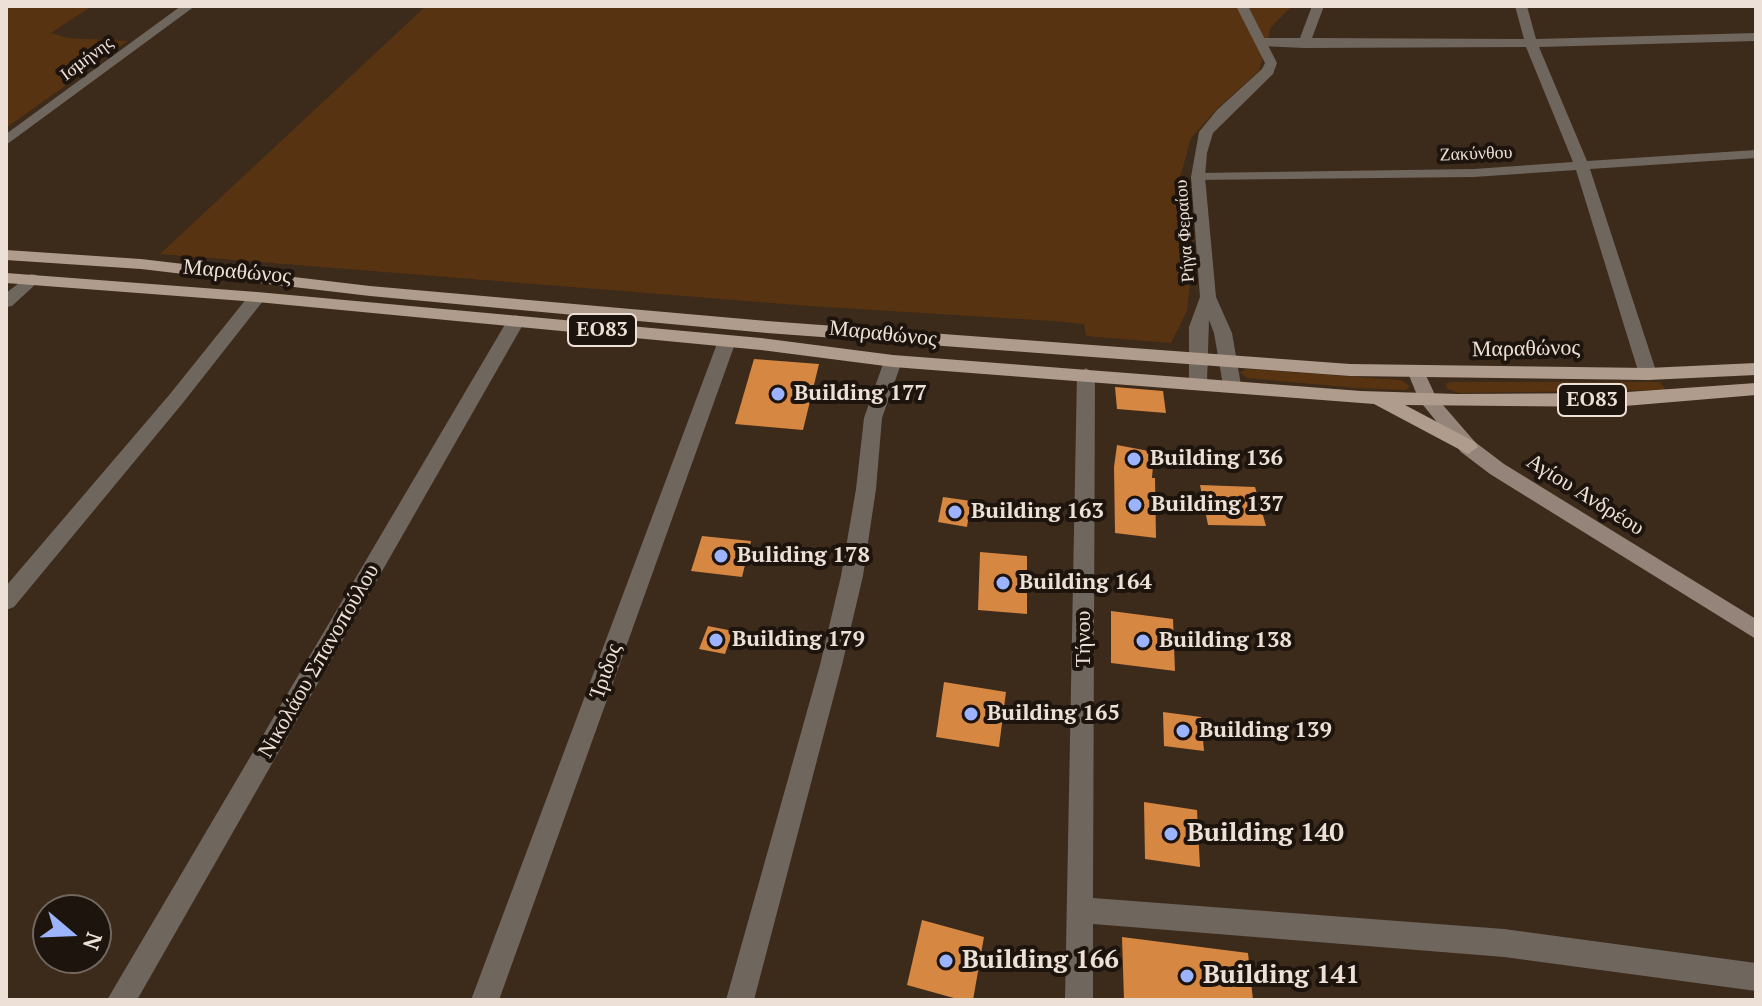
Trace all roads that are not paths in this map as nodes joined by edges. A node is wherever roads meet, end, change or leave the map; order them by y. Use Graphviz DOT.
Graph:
graph roads {
  1 [pos="189,6"];
  2 [pos="1242,6"];
  3 [pos="1318,6"];
  4 [pos="1521,6"];
  5 [pos="1756,37"];
  6 [pos="1262,42"];
  7 [pos="1531,43"];
  8 [pos="1304,44"];
  9 [pos="6,141"];
  10 [pos="1756,154"];
  11 [pos="1582,166"];
  12 [pos="1198,177"];
  13 [pos="6,255"];
  14 [pos="6,278"];
  15 [pos="31,279"];
  16 [pos="257,297"];
  17 [pos="1208,297"];
  18 [pos="6,302"];
  19 [pos="516,321"];
  20 [pos="727,341"];
  21 [pos="1196,357"];
  22 [pos="1229,360"];
  23 [pos="893,361"];
  24 [pos="1756,369"];
  25 [pos="1417,373"];
  26 [pos="1086,374"];
  27 [pos="1648,374"];
  28 [pos="1198,383"];
  29 [pos="1232,385"];
  30 [pos="1756,389"];
  31 [pos="1361,397"];
  32 [pos="1428,400"];
  33 [pos="1468,447"];
  34 [pos="6,601"];
  35 [pos="1756,630"];
  36 [pos="1082,910"];
  37 [pos="1756,977"];
  38 [pos="121,1000"];
  39 [pos="485,1000"];
  40 [pos="740,1000"];
  41 [pos="1079,1000"];
  1 -- 9 [label="street, Ισμήνης"];
  2 -- 6 [label="street, Ρήγα Φεραίου"];
  3 -- 8 [label="street"];
  4 -- 7 [label="street"];
  5 -- 7 [label="street"];
  6 -- 8 [label="street"];
  6 -- 12 [label="street, Ρήγα Φεραίου"];
  7 -- 8 [label="street"];
  7 -- 11 [label="street"];
  10 -- 11 [label="street, Ζακύνθου"];
  11 -- 12 [label="street, Ζακύνθου"];
  11 -- 27 [label="street"];
  12 -- 17 [label="street, Ρήγα Φεραίου"];
  13 -- 21 [label="main road, Μαραθώνος / ΕΟ83"];
  14 -- 15 [label="main road, Μαραθώνος / ΕΟ83"];
  15 -- 16 [label="main road, Μαραθώνος / ΕΟ83"];
  15 -- 18 [label="street"];
  16 -- 19 [label="main road, Μαραθώνος / ΕΟ83"];
  16 -- 34 [label="street"];
  17 -- 21 [label="street"];
  17 -- 22 [label="street"];
  19 -- 20 [label="main road, Μαραθώνος / ΕΟ83"];
  19 -- 38 [label="street, Νικολάου Σπανοπούλου"];
  20 -- 23 [label="main road, Μαραθώνος / ΕΟ83"];
  20 -- 39 [label="street, Ίριδος"];
  21 -- 22 [label="main road, Μαραθώνος / ΕΟ83"];
  21 -- 28 [label="street"];
  22 -- 25 [label="main road, Μαραθώνος / ΕΟ83"];
  22 -- 29 [label="street"];
  23 -- 26 [label="main road, Μαραθώνος / ΕΟ83"];
  23 -- 40 [label="street"];
  24 -- 27 [label="main road, Μαραθώνος / ΕΟ83"];
  25 -- 27 [label="main road, Μαραθώνος / ΕΟ83"];
  25 -- 32 [label="main road, Αγίου Ανδρέου"];
  26 -- 28 [label="main road, Μαραθώνος / ΕΟ83"];
  26 -- 36 [label="street, Τήνου"];
  28 -- 29 [label="main road, Μαραθώνος / ΕΟ83"];
  29 -- 31 [label="main road, Μαραθώνος / ΕΟ83"];
  30 -- 32 [label="main road, Μαραθώνος / ΕΟ83"];
  31 -- 32 [label="main road, Μαραθώνος / ΕΟ83"];
  31 -- 33 [label="main road"];
  32 -- 33 [label="main road, Αγίου Ανδρέου"];
  33 -- 35 [label="main road, Αγίου Ανδρέου"];
  36 -- 37 [label="street"];
  36 -- 41 [label="street, Τήνου"];
}
